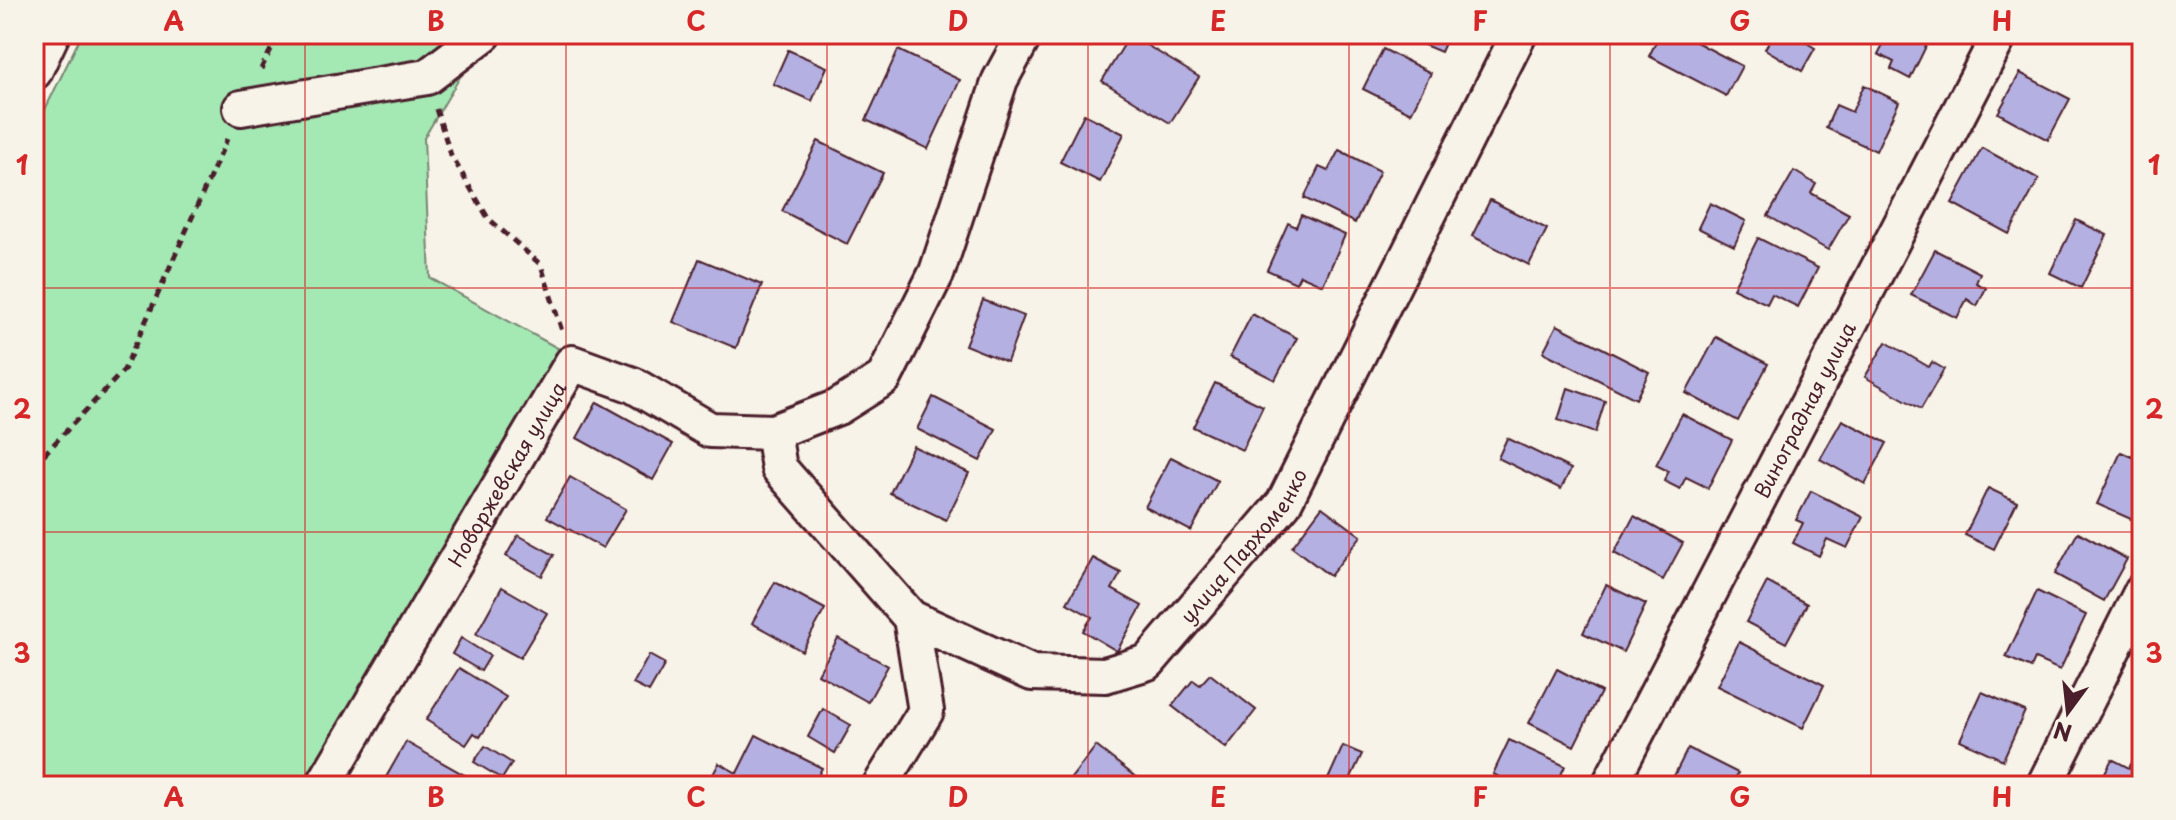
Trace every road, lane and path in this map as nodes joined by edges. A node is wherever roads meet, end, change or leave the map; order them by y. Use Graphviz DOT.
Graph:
graph roads {
  1 [pos="52,34"];
  2 [pos="484,34"];
  3 [pos="1025,34"];
  4 [pos="1519,34"];
  5 [pos="2000,34"];
  6 [pos="34,72"];
  7 [pos="427,77"];
  8 [pos="241,108"];
  9 [pos="572,363"];
  10 [pos="773,432"];
  11 [pos="34,465"];
  12 [pos="2142,591"];
  13 [pos="911,618"];
  14 [pos="323,786"];
  15 [pos="880,786"];
  16 [pos="1609,786"];
  17 [pos="2044,786"];
  1 -- 6 [label="street"];
  2 -- 7 [label="street"];
  3 -- 10 [label="street, Новоржевская улица"];
  4 -- 13 [label="street, улица Пархоменко"];
  5 -- 16 [label="street, Виноградная улица"];
  7 -- 8 [label="street"];
  7 -- 9 [label="path"];
  8 -- 11 [label="path"];
  9 -- 10 [label="street, Новоржевская улица"];
  9 -- 14 [label="street, Новоржевская улица"];
  10 -- 13 [label="street"];
  12 -- 17 [label="street"];
  13 -- 15 [label="street"];
}
